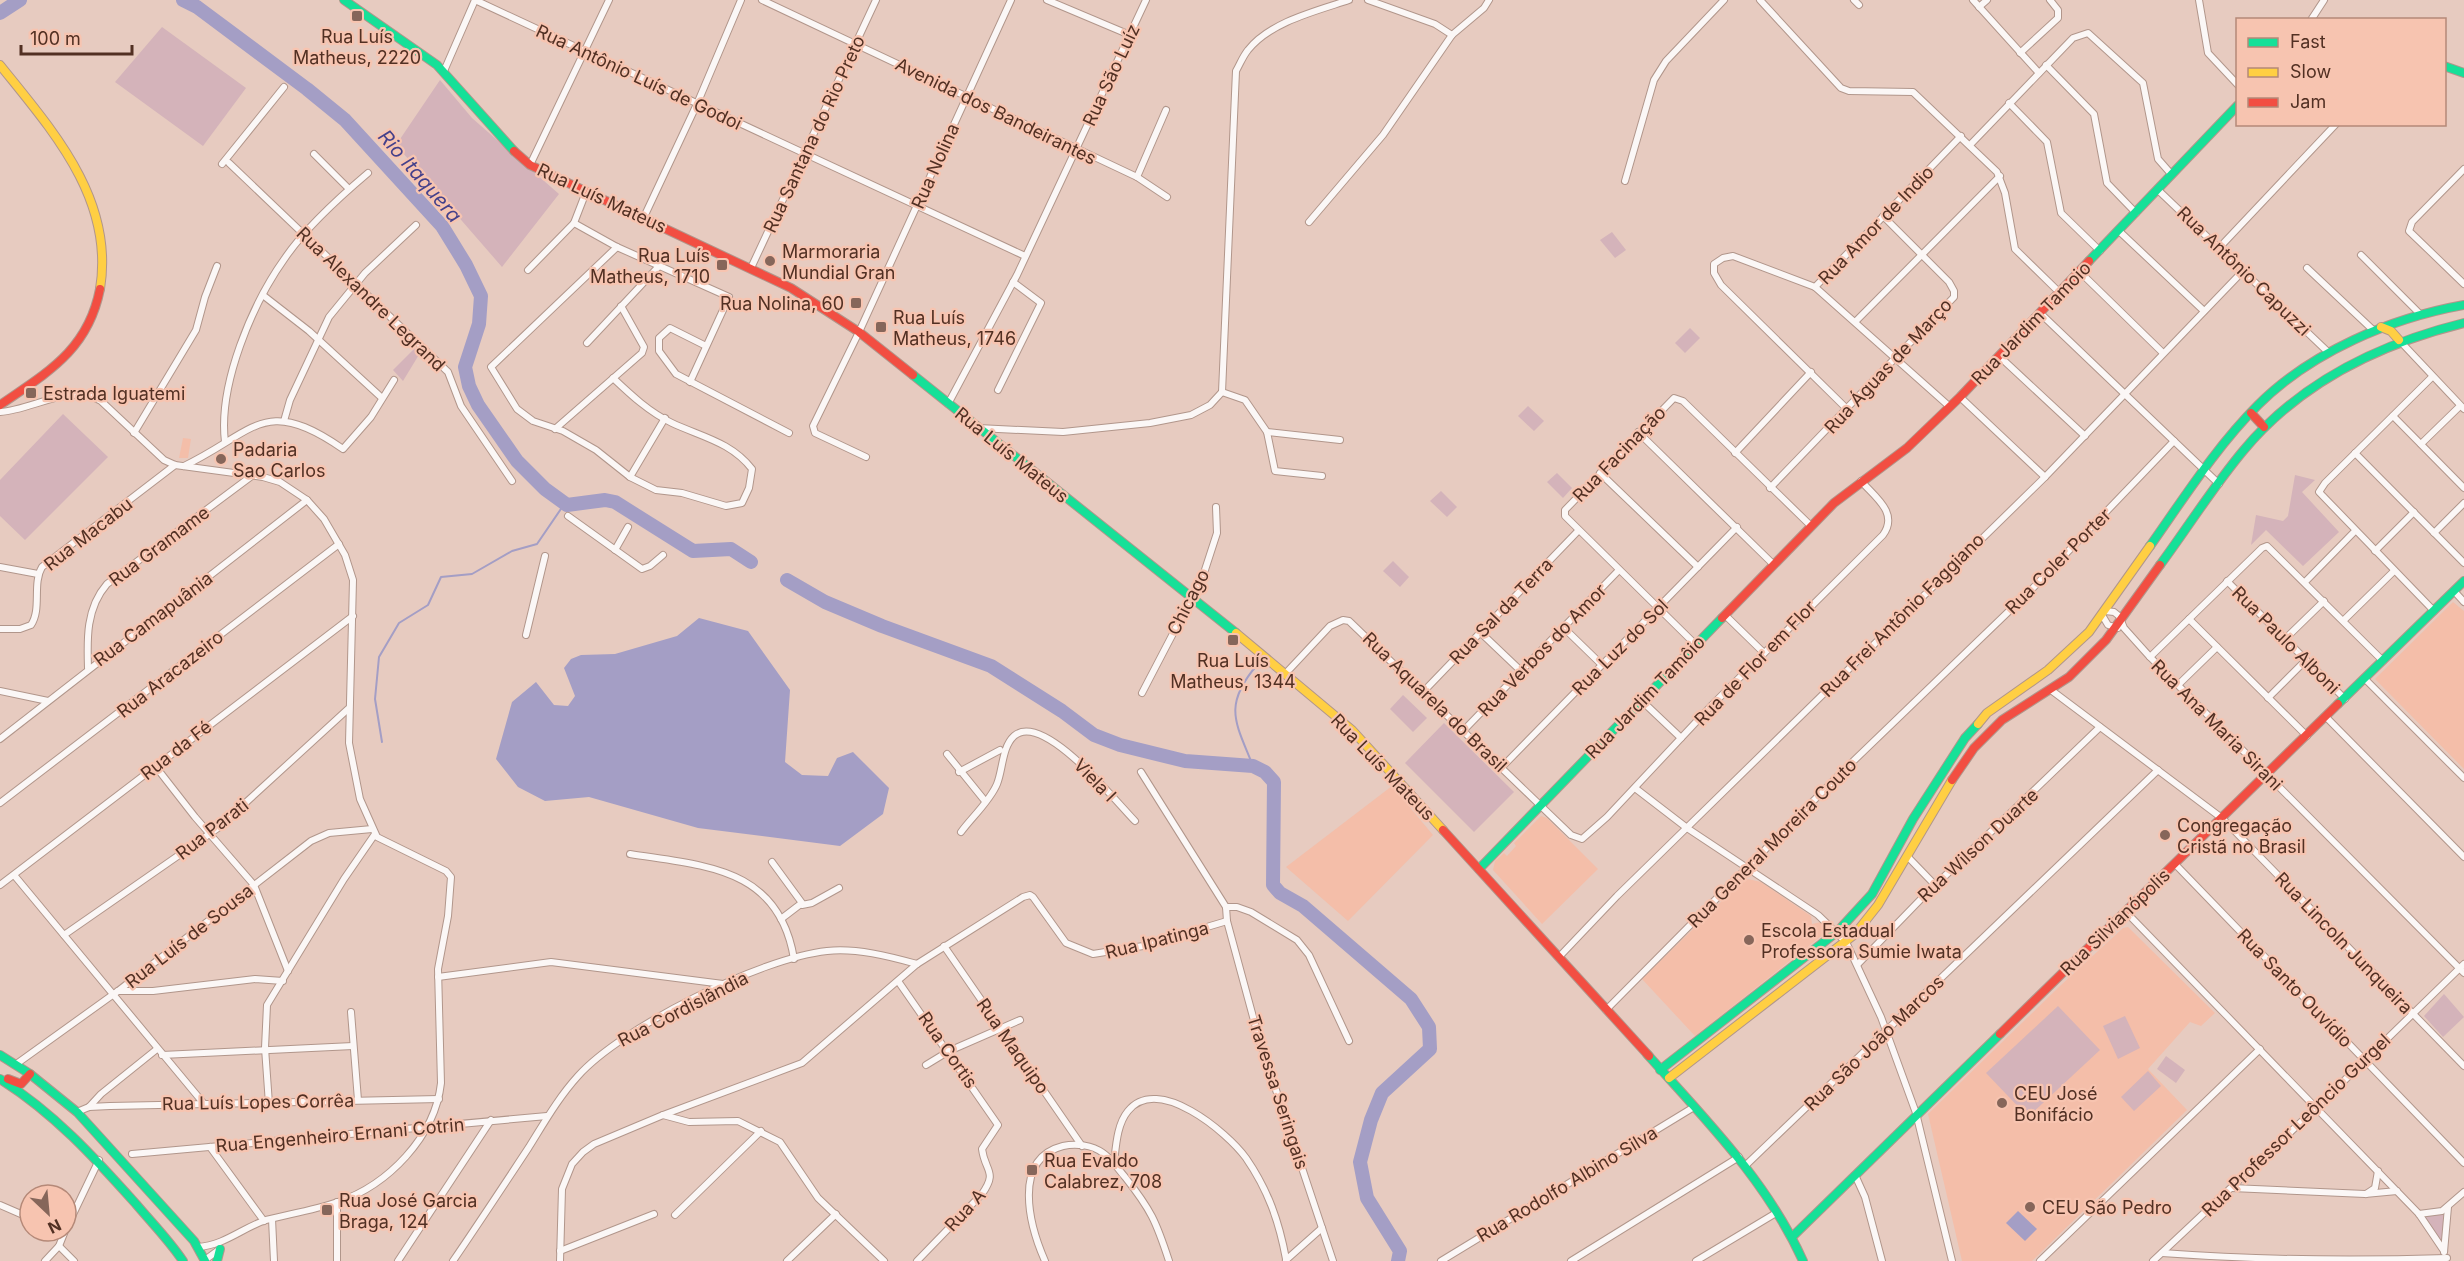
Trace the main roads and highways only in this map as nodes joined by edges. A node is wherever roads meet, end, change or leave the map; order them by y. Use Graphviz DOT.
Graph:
graph roads {
  1 [pos="344,0"];
  2 [pos="0,65"];
  3 [pos="2446,66"];
  4 [pos="2464,73"];
  5 [pos="2236,107"];
  6 [pos="2464,305"];
  7 [pos="2464,323"];
  8 [pos="2377,329"];
  9 [pos="2399,340"];
  10 [pos="0,405"];
  11 [pos="2251,412"];
  12 [pos="2264,427"];
  13 [pos="1811,526"];
  14 [pos="2464,581"];
  15 [pos="2047,671"];
  16 [pos="2051,690"];
  17 [pos="1479,869"];
  18 [pos="0,1055"];
  19 [pos="1660,1070"];
  20 [pos="30,1074"];
  21 [pos="0,1078"];
  22 [pos="1669,1078"];
  23 [pos="56,1095"];
  24 [pos="43,1108"];
  25 [pos="1791,1237"];
  26 [pos="223,1245"];
  27 [pos="181,1258"];
  28 [pos="191,1261"];
  29 [pos="204,1261"];
  30 [pos="218,1261"];
  31 [pos="1803,1261"];
  1 -- 17 [label="main road, Rua Luís Mateus"];
  2 -- 10 [label="main road"];
  3 -- 4 [label="main road"];
  5 -- 13 [label="main road, Rua Jardim Tamoio"];
  6 -- 8 [label="main road"];
  7 -- 9 [label="main road"];
  8 -- 9 [label="main road"];
  8 -- 11 [label="main road"];
  9 -- 12 [label="main road"];
  11 -- 12 [label="main road"];
  11 -- 15 [label="main road"];
  12 -- 16 [label="main road"];
  13 -- 17 [label="main road, Rua Jardim Tamôio"];
  14 -- 25 [label="main road, Rua Silvianópolis"];
  15 -- 16 [label="main road"];
  15 -- 19 [label="main road"];
  16 -- 22 [label="main road"];
  17 -- 19 [label="main road, Rua Luís Mateus"];
  18 -- 20 [label="main road"];
  19 -- 22 [label="main road, Rua Luís Mateus"];
  20 -- 21 [label="main road"];
  20 -- 23 [label="main road"];
  21 -- 24 [label="main road"];
  22 -- 25 [label="main road, Rua Luís Mateus"];
  23 -- 24 [label="main road"];
  23 -- 29 [label="main road"];
  24 -- 27 [label="main road"];
  25 -- 31 [label="main road, Rua Luís Mateus"];
  26 -- 30 [label="main road"];
  27 -- 28 [label="main road"];
}
